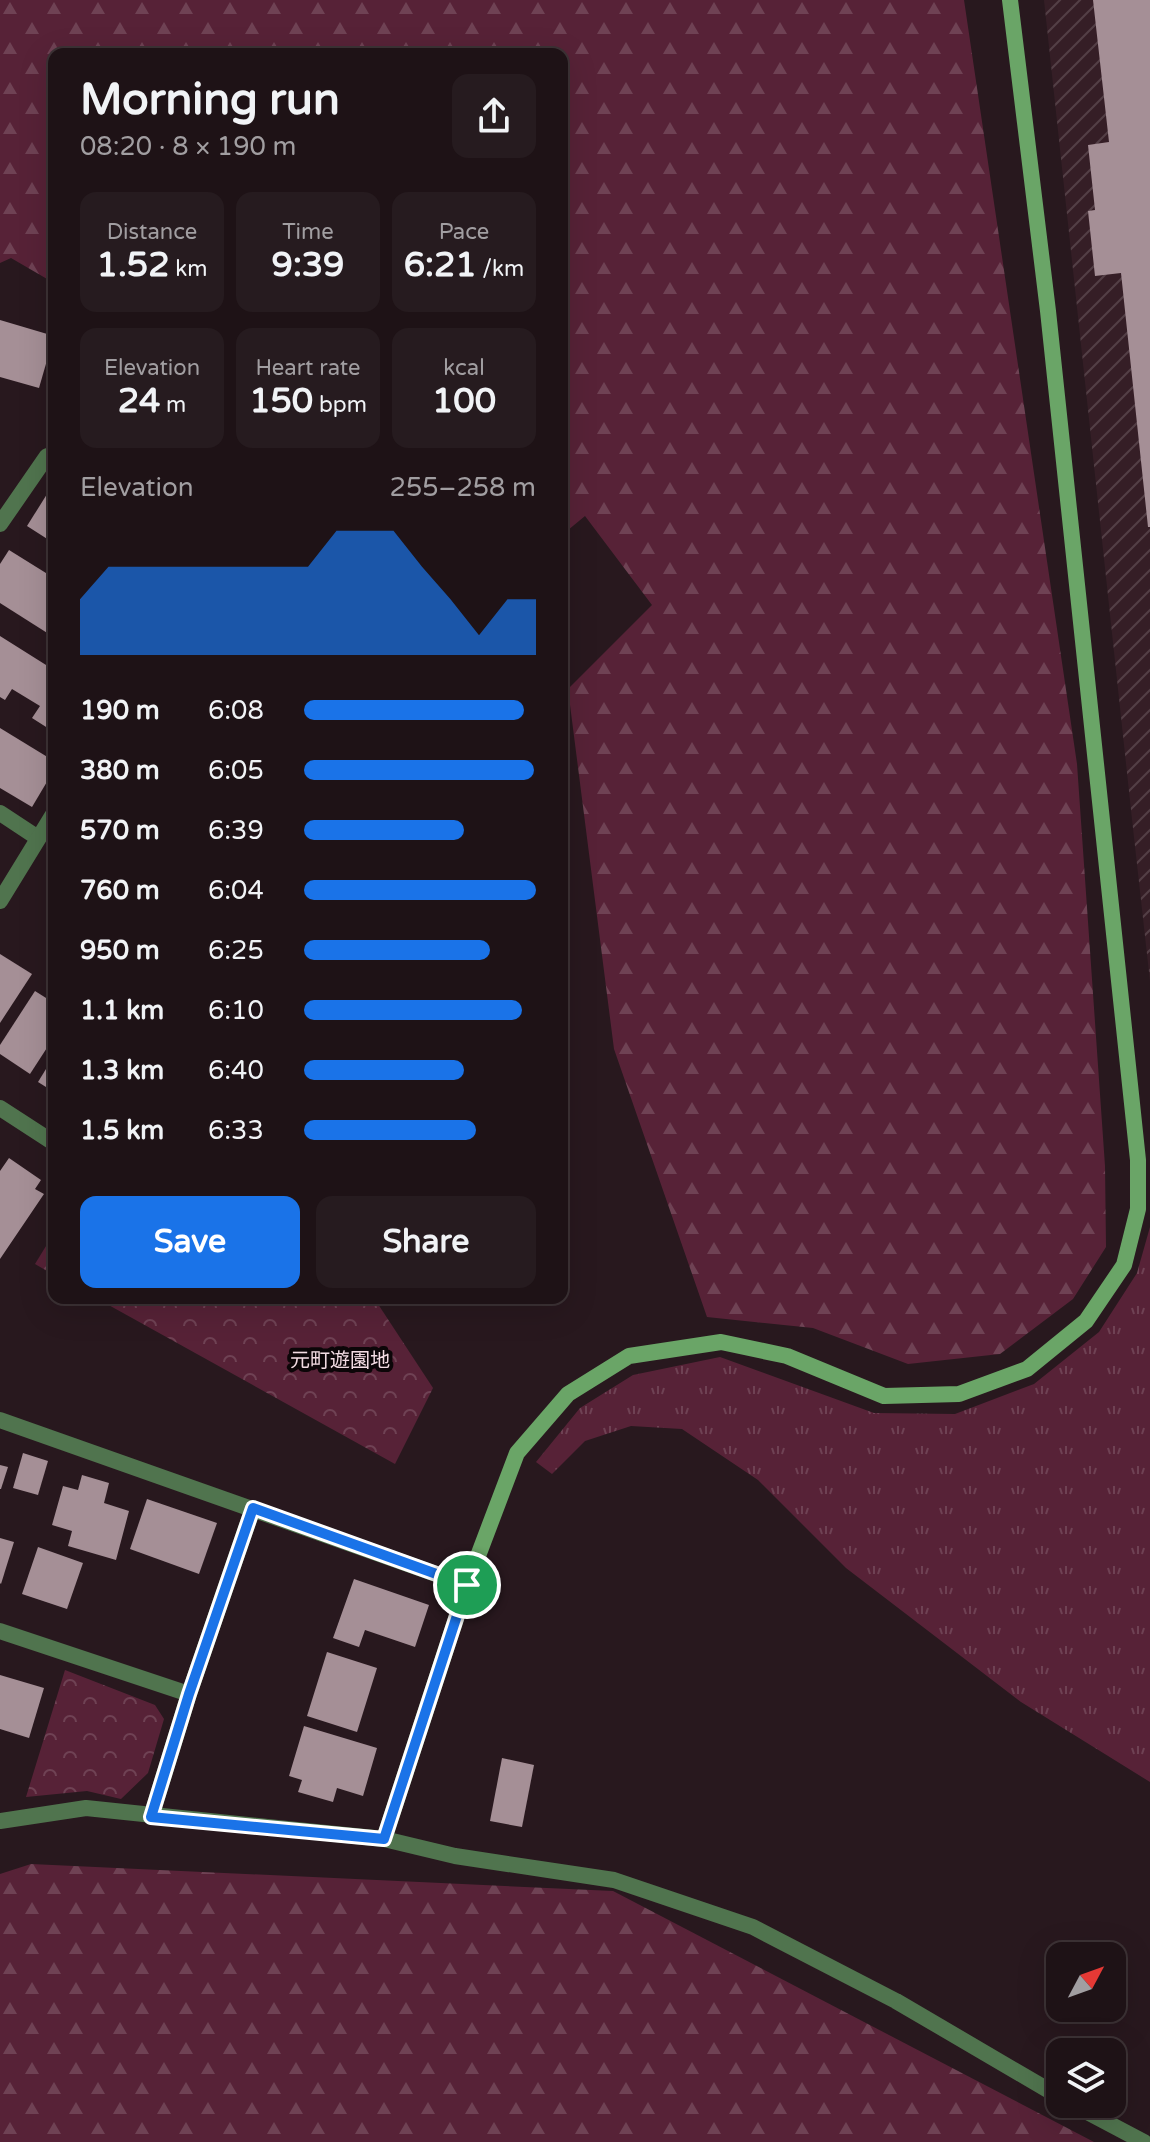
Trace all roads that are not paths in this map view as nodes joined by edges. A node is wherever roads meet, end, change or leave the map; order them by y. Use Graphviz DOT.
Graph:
graph roads {
  1 [pos="1010,0"];
  2 [pos="48,457"];
  3 [pos="0,524"];
  4 [pos="0,813"];
  5 [pos="48,822"];
  6 [pos="38,838"];
  7 [pos="0,901"];
  8 [pos="0,1108"];
  9 [pos="48,1139"];
  10 [pos="0,1420"];
  11 [pos="253,1508"];
  12 [pos="467,1585"];
  13 [pos="0,1631"];
  14 [pos="189,1694"];
  15 [pos="151,1817"];
  16 [pos="0,1821"];
  17 [pos="384,1839"];
  18 [pos="1046,2089"];
  19 [pos="1099,2118"];
  20 [pos="1144,2142"];
  1 -- 12 [label="street"];
  2 -- 3 [label="street"];
  4 -- 6 [label="street"];
  5 -- 6 [label="street"];
  6 -- 7 [label="street"];
  8 -- 9 [label="street"];
  10 -- 11 [label="street"];
  11 -- 12 [label="street"];
  11 -- 14 [label="street"];
  12 -- 17 [label="street"];
  13 -- 14 [label="street"];
  14 -- 15 [label="street"];
  15 -- 16 [label="street"];
  15 -- 17 [label="street"];
  17 -- 18 [label="street"];
  19 -- 20 [label="street"];
}
